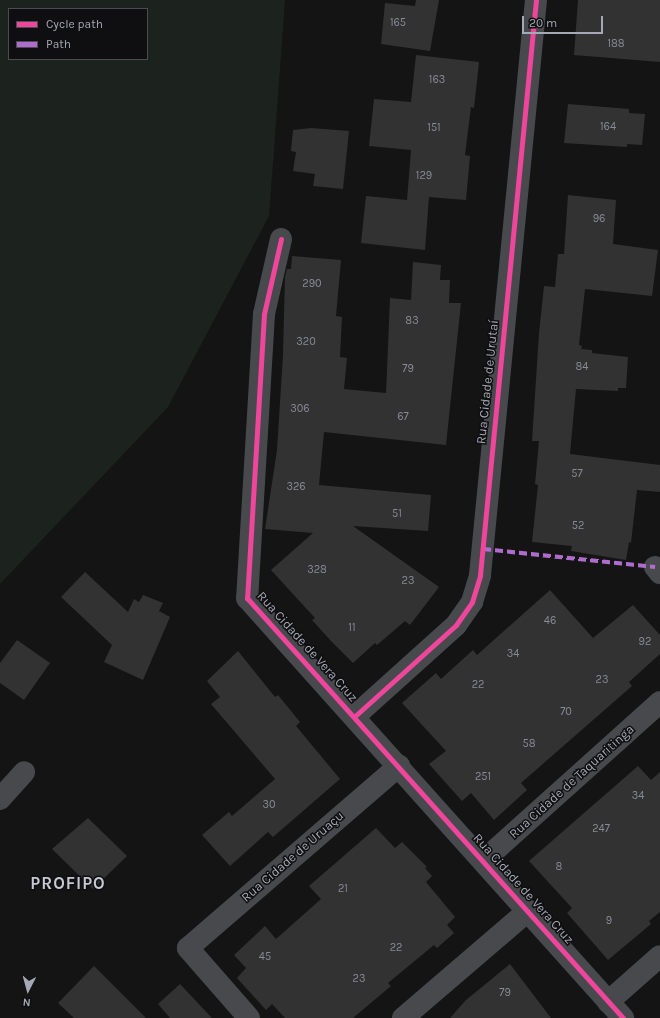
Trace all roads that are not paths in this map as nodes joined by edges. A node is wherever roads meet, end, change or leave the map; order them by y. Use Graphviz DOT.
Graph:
graph roads {
  1 [pos="536,0"];
  2 [pos="281,239"];
  3 [pos="660,702"];
  4 [pos="355,716"];
  5 [pos="398,766"];
  6 [pos="24,772"];
  7 [pos="0,799"];
  8 [pos="483,861"];
  9 [pos="528,911"];
  10 [pos="660,956"];
  11 [pos="608,1002"];
  12 [pos="249,1018"];
  13 [pos="403,1018"];
  14 [pos="623,1018"];
  1 -- 4 [label="street, Rua Cidade de Urutaí"];
  2 -- 4 [label="street, Rua Cidade de Vera Cruz"];
  3 -- 8 [label="street, Rua Cidade de Taquaritinga"];
  4 -- 5 [label="street, Rua Cidade de Vera Cruz"];
  5 -- 8 [label="street, Rua Cidade de Vera Cruz"];
  5 -- 12 [label="street, Rua Cidade de Uruaçu"];
  6 -- 7 [label="street"];
  8 -- 9 [label="street, Rua Cidade de Vera Cruz"];
  9 -- 11 [label="street, Rua Cidade de Vera Cruz"];
  9 -- 13 [label="street"];
  10 -- 11 [label="street"];
  11 -- 14 [label="street, Rua Cidade de Vera Cruz"];
}
